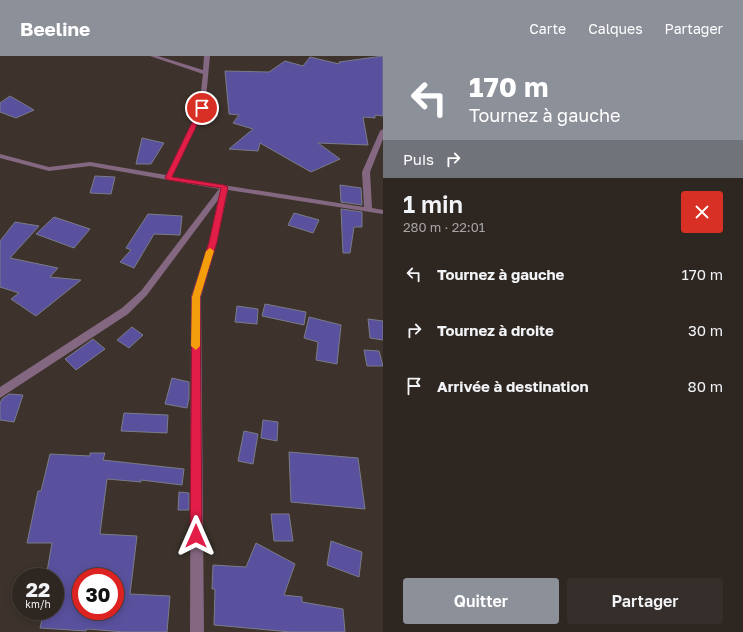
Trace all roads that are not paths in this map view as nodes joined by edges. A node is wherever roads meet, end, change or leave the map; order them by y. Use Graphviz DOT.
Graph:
graph roads {
  1 [pos="153,56"];
  2 [pos="207,56"];
  3 [pos="206,73"];
  4 [pos="383,130"];
  5 [pos="0,156"];
  6 [pos="168,178"];
  7 [pos="224,187"];
  8 [pos="368,210"];
  9 [pos="383,212"];
  10 [pos="0,393"];
  11 [pos="197,632"];
  1 -- 3 [label="street"];
  2 -- 3 [label="street"];
  3 -- 6 [label="street"];
  4 -- 8 [label="street"];
  5 -- 6 [label="street"];
  6 -- 7 [label="street"];
  7 -- 8 [label="street"];
  7 -- 10 [label="street"];
  7 -- 11 [label="street"];
  8 -- 9 [label="street"];
}
